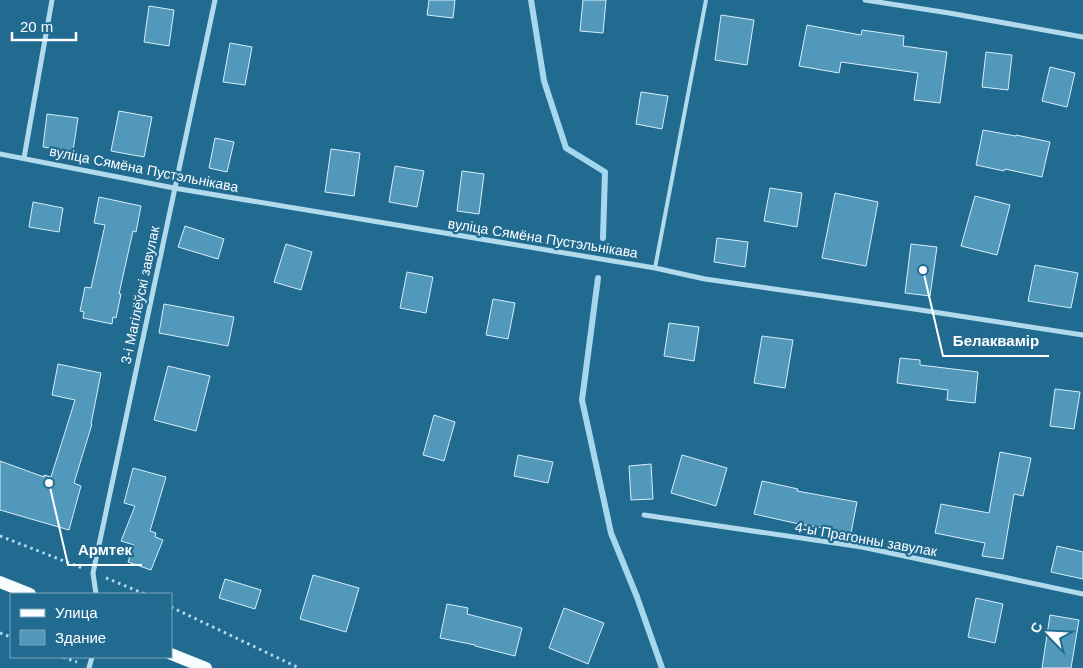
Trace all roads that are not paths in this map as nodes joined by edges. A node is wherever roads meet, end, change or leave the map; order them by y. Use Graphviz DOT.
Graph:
graph roads {
  1 [pos="52,0"];
  2 [pos="215,0"];
  3 [pos="706,0"];
  4 [pos="865,0"];
  5 [pos="1083,37"];
  6 [pos="0,154"];
  7 [pos="24,158"];
  8 [pos="174,188"];
  9 [pos="655,268"];
  10 [pos="1083,335"];
  11 [pos="644,514"];
  12 [pos="0,582"];
  13 [pos="28,593"];
  14 [pos="96,593"];
  15 [pos="1083,594"];
  16 [pos="172,654"];
  17 [pos="206,668"];
  1 -- 7 [label="street"];
  2 -- 8 [label="street, 3-і Магілёўскі завулак"];
  3 -- 9 [label="lane"];
  4 -- 5 [label="street"];
  6 -- 7 [label="street, вуліца Сямёна Пустэльнікава"];
  7 -- 8 [label="street, вуліца Сямёна Пустэльнікава"];
  8 -- 9 [label="street, вуліца Сямёна Пустэльнікава"];
  8 -- 14 [label="street, 3-і Магілёўскі завулак"];
  9 -- 10 [label="street, вуліца Сямёна Пустэльнікава"];
  11 -- 15 [label="street, 4-ы Прагонны завулак"];
  12 -- 13 [label="main road"];
  16 -- 17 [label="main road"];
}
